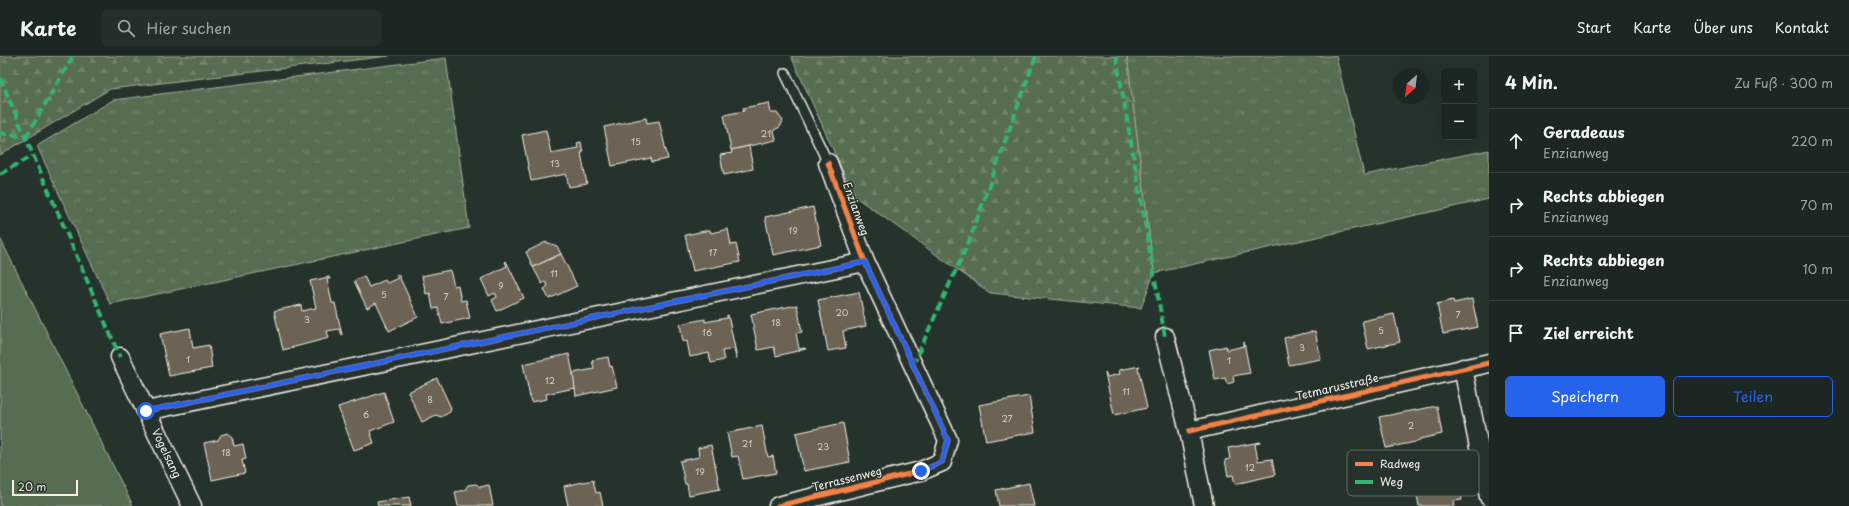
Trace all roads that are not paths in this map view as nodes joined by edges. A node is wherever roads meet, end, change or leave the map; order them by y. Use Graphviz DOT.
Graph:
graph roads {
  1 [pos="785,73"];
  2 [pos="828,163"];
  3 [pos="865,262"];
  4 [pos="1165,337"];
  5 [pos="120,357"];
  6 [pos="1489,362"];
  7 [pos="1463,368"];
  8 [pos="146,411"];
  9 [pos="1189,431"];
  10 [pos="921,471"];
  11 [pos="1489,497"];
  12 [pos="192,506"];
  13 [pos="778,506"];
  14 [pos="1204,506"];
  1 -- 2 [label="lane"];
  2 -- 3 [label="street, Enzianweg"];
  3 -- 8 [label="street"];
  3 -- 10 [label="street, Enzianweg"];
  4 -- 9 [label="street"];
  5 -- 8 [label="street, Vogelsang"];
  6 -- 7 [label="street, Tetmarusstraße"];
  7 -- 9 [label="street, Tetmarusstraße"];
  7 -- 11 [label="street"];
  8 -- 12 [label="street, Vogelsang"];
  9 -- 14 [label="street"];
  10 -- 13 [label="street, Terrassenweg"];
}
